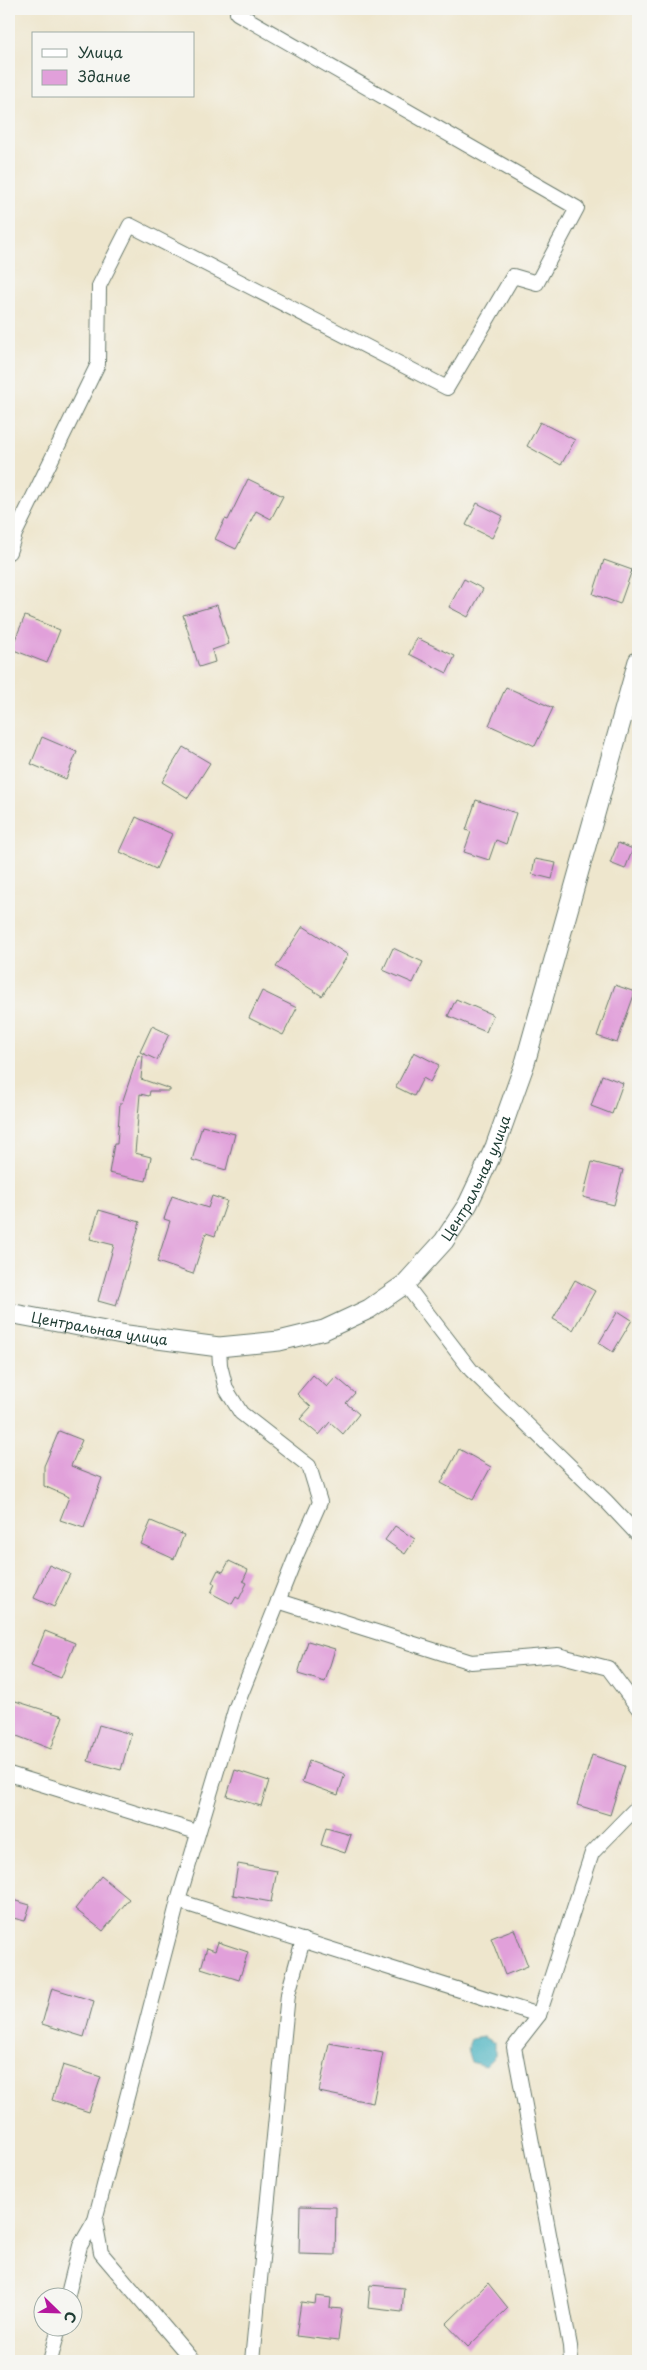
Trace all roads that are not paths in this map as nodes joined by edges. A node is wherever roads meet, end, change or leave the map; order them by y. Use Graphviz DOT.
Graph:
graph roads {
  1 [pos="237,13"];
  2 [pos="12,532"];
  3 [pos="9,552"];
  4 [pos="638,660"];
  5 [pos="405,1284"];
  6 [pos="9,1312"];
  7 [pos="219,1346"];
  8 [pos="638,1535"];
  9 [pos="278,1601"];
  10 [pos="638,1708"];
  11 [pos="9,1774"];
  12 [pos="638,1806"];
  13 [pos="197,1832"];
  14 [pos="178,1901"];
  15 [pos="303,1940"];
  16 [pos="539,2015"];
  17 [pos="95,2220"];
  18 [pos="70,2288"];
  19 [pos="56,2338"];
  20 [pos="50,2361"];
  21 [pos="192,2361"];
  22 [pos="252,2361"];
  23 [pos="571,2361"];
  1 -- 2 [label="street"];
  2 -- 3 [label="street"];
  4 -- 5 [label="street, Центральная улица"];
  5 -- 7 [label="street, Центральная улица"];
  5 -- 8 [label="street"];
  6 -- 7 [label="street, Центральная улица"];
  7 -- 9 [label="street"];
  9 -- 10 [label="street"];
  9 -- 13 [label="street"];
  11 -- 13 [label="street"];
  12 -- 16 [label="street"];
  13 -- 14 [label="street"];
  14 -- 15 [label="street"];
  14 -- 17 [label="street"];
  15 -- 16 [label="street"];
  15 -- 22 [label="street"];
  16 -- 23 [label="street"];
  17 -- 18 [label="street"];
  17 -- 21 [label="street"];
  19 -- 20 [label="street"];
}
